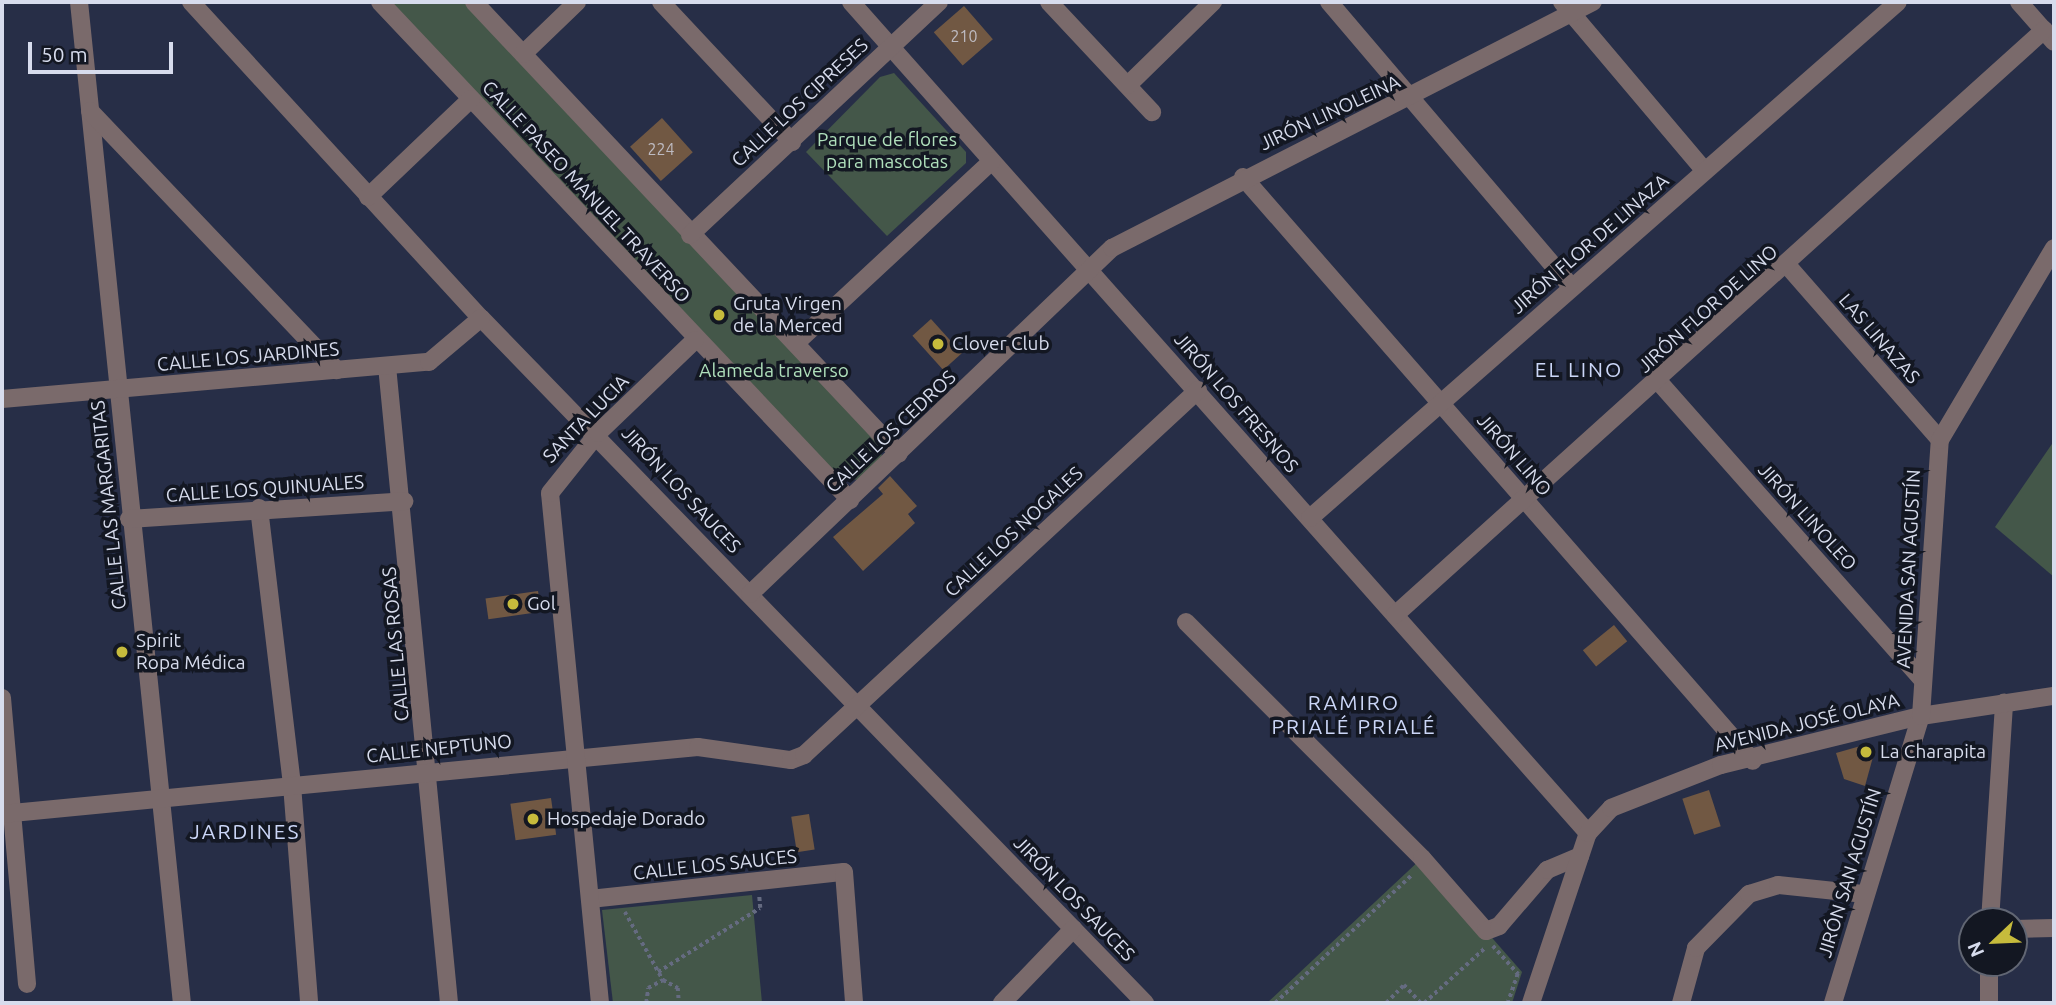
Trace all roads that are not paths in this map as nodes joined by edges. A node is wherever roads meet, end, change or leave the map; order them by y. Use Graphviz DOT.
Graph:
graph roads {
  1 [pos="79,2"];
  2 [pos="191,2"];
  3 [pos="380,2"];
  4 [pos="474,2"];
  5 [pos="577,2"];
  6 [pos="660,2"];
  7 [pos="850,2"];
  8 [pos="939,2"];
  9 [pos="1049,2"];
  10 [pos="1329,2"];
  11 [pos="1593,2"];
  12 [pos="1898,2"];
  13 [pos="2019,2"];
  14 [pos="1214,3"];
  15 [pos="1565,8"];
  16 [pos="2049,36"];
  17 [pos="891,47"];
  18 [pos="523,54"];
  19 [pos="1128,86"];
  20 [pos="471,99"];
  21 [pos="1410,99"];
  22 [pos="90,111"];
  23 [pos="1152,112"];
  24 [pos="792,142"];
  25 [pos="992,161"];
  26 [pos="1705,171"];
  27 [pos="1243,177"];
  28 [pos="368,197"];
  29 [pos="690,234"];
  30 [pos="2054,248"];
  31 [pos="1787,265"];
  32 [pos="1091,271"];
  33 [pos="1572,288"];
  34 [pos="481,318"];
  35 [pos="695,340"];
  36 [pos="796,343"];
  37 [pos="387,366"];
  38 [pos="337,370"];
  39 [pos="1659,382"];
  40 [pos="119,390"];
  41 [pos="1198,390"];
  42 [pos="2,399"];
  43 [pos="1441,403"];
  44 [pos="598,433"];
  45 [pos="1940,440"];
  46 [pos="900,454"];
  47 [pos="850,500"];
  48 [pos="1526,500"];
  49 [pos="404,501"];
  50 [pos="260,508"];
  51 [pos="1310,518"];
  52 [pos="129,519"];
  53 [pos="750,594"];
  54 [pos="1395,615"];
  55 [pos="1186,622"];
  56 [pos="1923,680"];
  57 [pos="2054,696"];
  58 [pos="2,698"];
  59 [pos="2004,702"];
  60 [pos="859,705"];
  61 [pos="1920,716"];
  62 [pos="578,756"];
  63 [pos="1753,761"];
  64 [pos="429,771"];
  65 [pos="292,785"];
  66 [pos="163,798"];
  67 [pos="8,814"];
  68 [pos="1588,834"];
  69 [pos="1580,856"];
  70 [pos="1863,894"];
  71 [pos="590,899"];
  72 [pos="1991,907"];
  73 [pos="2054,928"];
  74 [pos="1073,929"];
  75 [pos="2028,929"];
  76 [pos="1989,977"];
  77 [pos="27,984"];
  78 [pos="182,1003"];
  79 [pos="309,1003"];
  80 [pos="449,1003"];
  81 [pos="600,1003"];
  82 [pos="854,1003"];
  83 [pos="1002,1003"];
  84 [pos="1145,1003"];
  85 [pos="1531,1003"];
  86 [pos="1681,1003"];
  87 [pos="1833,1003"];
  88 [pos="1989,1003"];
  1 -- 22 [label="street, CALLE LAS MARGARITAS"];
  2 -- 28 [label="street, JIRÓN LOS SAUCES"];
  3 -- 20 [label="street, CALLE PASEO MANUEL TRAVERSO"];
  4 -- 18 [label="street"];
  5 -- 18 [label="street"];
  6 -- 24 [label="street"];
  7 -- 17 [label="street, JIRÓN LOS FRESNOS"];
  8 -- 17 [label="street, CALLE LOS CIPRESES"];
  9 -- 19 [label="street"];
  10 -- 21 [label="street"];
  11 -- 15 [label="street, JIRÓN LINOLEINA"];
  12 -- 26 [label="street, JIRÓN FLOR DE LINAZA"];
  13 -- 16 [label="street"];
  14 -- 19 [label="street"];
  15 -- 21 [label="street, JIRÓN LINOLEINA"];
  15 -- 26 [label="street"];
  16 -- 31 [label="street, JIRÓN FLOR DE LINO"];
  17 -- 24 [label="street, CALLE LOS CIPRESES"];
  17 -- 25 [label="street, JIRÓN LOS FRESNOS"];
  18 -- 29 [label="street"];
  19 -- 23 [label="street"];
  20 -- 28 [label="street"];
  20 -- 35 [label="street, CALLE PASEO MANUEL TRAVERSO"];
  21 -- 27 [label="street, JIRÓN LINOLEINA"];
  21 -- 33 [label="street"];
  22 -- 38 [label="street"];
  22 -- 40 [label="street, CALLE LAS MARGARITAS"];
  24 -- 29 [label="street, CALLE LOS CIPRESES"];
  25 -- 32 [label="street, JIRÓN LOS FRESNOS"];
  25 -- 36 [label="street"];
  26 -- 33 [label="street, JIRÓN FLOR DE LINAZA"];
  27 -- 32 [label="street, JIRÓN LINOLEINA"];
  27 -- 43 [label="street, JIRÓN LINO"];
  28 -- 34 [label="street, JIRÓN LOS SAUCES"];
  29 -- 36 [label="street"];
  30 -- 45 [label="street, AVENIDA SAN AGUSTÍN"];
  31 -- 39 [label="street, JIRÓN FLOR DE LINO"];
  31 -- 45 [label="street, LAS LINAZAS"];
  32 -- 41 [label="street, JIRÓN LOS FRESNOS"];
  32 -- 46 [label="street, CALLE LOS CEDROS"];
  33 -- 43 [label="street, JIRÓN FLOR DE LINAZA"];
  34 -- 37 [label="street, CALLE LOS JARDINES"];
  34 -- 44 [label="street, JIRÓN LOS SAUCES"];
  35 -- 44 [label="street, SANTA LUCIA"];
  35 -- 47 [label="street, CALLE PASEO MANUEL TRAVERSO"];
  36 -- 46 [label="street"];
  37 -- 38 [label="street, CALLE LOS JARDINES"];
  37 -- 49 [label="street, CALLE LAS ROSAS"];
  38 -- 40 [label="street, CALLE LOS JARDINES"];
  39 -- 48 [label="street, JIRÓN FLOR DE LINO"];
  39 -- 56 [label="street, JIRÓN LINOLEO"];
  40 -- 42 [label="street, CALLE LOS JARDINES"];
  40 -- 52 [label="street, CALLE LAS MARGARITAS"];
  41 -- 51 [label="street, JIRÓN LOS FRESNOS"];
  41 -- 60 [label="street, CALLE LOS NOGALES"];
  43 -- 48 [label="street, JIRÓN LINO"];
  43 -- 51 [label="street, JIRÓN FLOR DE LINAZA"];
  44 -- 53 [label="street, JIRÓN LOS SAUCES"];
  44 -- 62 [label="street, SANTA LUCIA"];
  45 -- 56 [label="street, AVENIDA SAN AGUSTÍN"];
  46 -- 47 [label="street, CALLE LOS CEDROS"];
  47 -- 53 [label="street, CALLE LOS CEDROS"];
  48 -- 54 [label="street, JIRÓN FLOR DE LINO"];
  48 -- 63 [label="street, JIRÓN LINO"];
  49 -- 50 [label="street, CALLE LOS QUINUALES"];
  49 -- 64 [label="street, CALLE LAS ROSAS"];
  50 -- 52 [label="street, CALLE LOS QUINUALES"];
  50 -- 65 [label="street"];
  51 -- 54 [label="street, JIRÓN LOS FRESNOS"];
  52 -- 66 [label="street, CALLE LAS MARGARITAS"];
  53 -- 60 [label="street, JIRÓN LOS SAUCES"];
  54 -- 68 [label="street, JIRÓN LOS FRESNOS"];
  55 -- 69 [label="street"];
  56 -- 61 [label="street, AVENIDA SAN AGUSTÍN"];
  57 -- 59 [label="street, AVENIDA JOSÉ OLAYA"];
  58 -- 67 [label="street"];
  59 -- 61 [label="street, AVENIDA JOSÉ OLAYA"];
  59 -- 72 [label="street"];
  60 -- 62 [label="street, CALLE NEPTUNO"];
  60 -- 74 [label="street, JIRÓN LOS SAUCES"];
  61 -- 63 [label="street, AVENIDA JOSÉ OLAYA"];
  61 -- 70 [label="street, JIRÓN SAN AGUSTÍN"];
  62 -- 64 [label="street, CALLE NEPTUNO"];
  62 -- 71 [label="street, SANTA LUCIA"];
  63 -- 68 [label="street, AVENIDA JOSÉ OLAYA"];
  64 -- 65 [label="street, CALLE NEPTUNO"];
  64 -- 80 [label="street, CALLE LAS ROSAS"];
  65 -- 66 [label="street, CALLE NEPTUNO"];
  65 -- 79 [label="street"];
  66 -- 67 [label="street, CALLE NEPTUNO"];
  66 -- 78 [label="street, CALLE LAS MARGARITAS"];
  67 -- 77 [label="street"];
  68 -- 69 [label="street"];
  69 -- 85 [label="street"];
  70 -- 86 [label="street"];
  70 -- 87 [label="street, JIRÓN SAN AGUSTÍN"];
  71 -- 81 [label="street, SANTA LUCIA"];
  71 -- 82 [label="street, CALLE LOS SAUCES"];
  73 -- 75 [label="street"];
  74 -- 83 [label="street"];
  74 -- 84 [label="street, JIRÓN LOS SAUCES"];
  76 -- 88 [label="street"];
}
